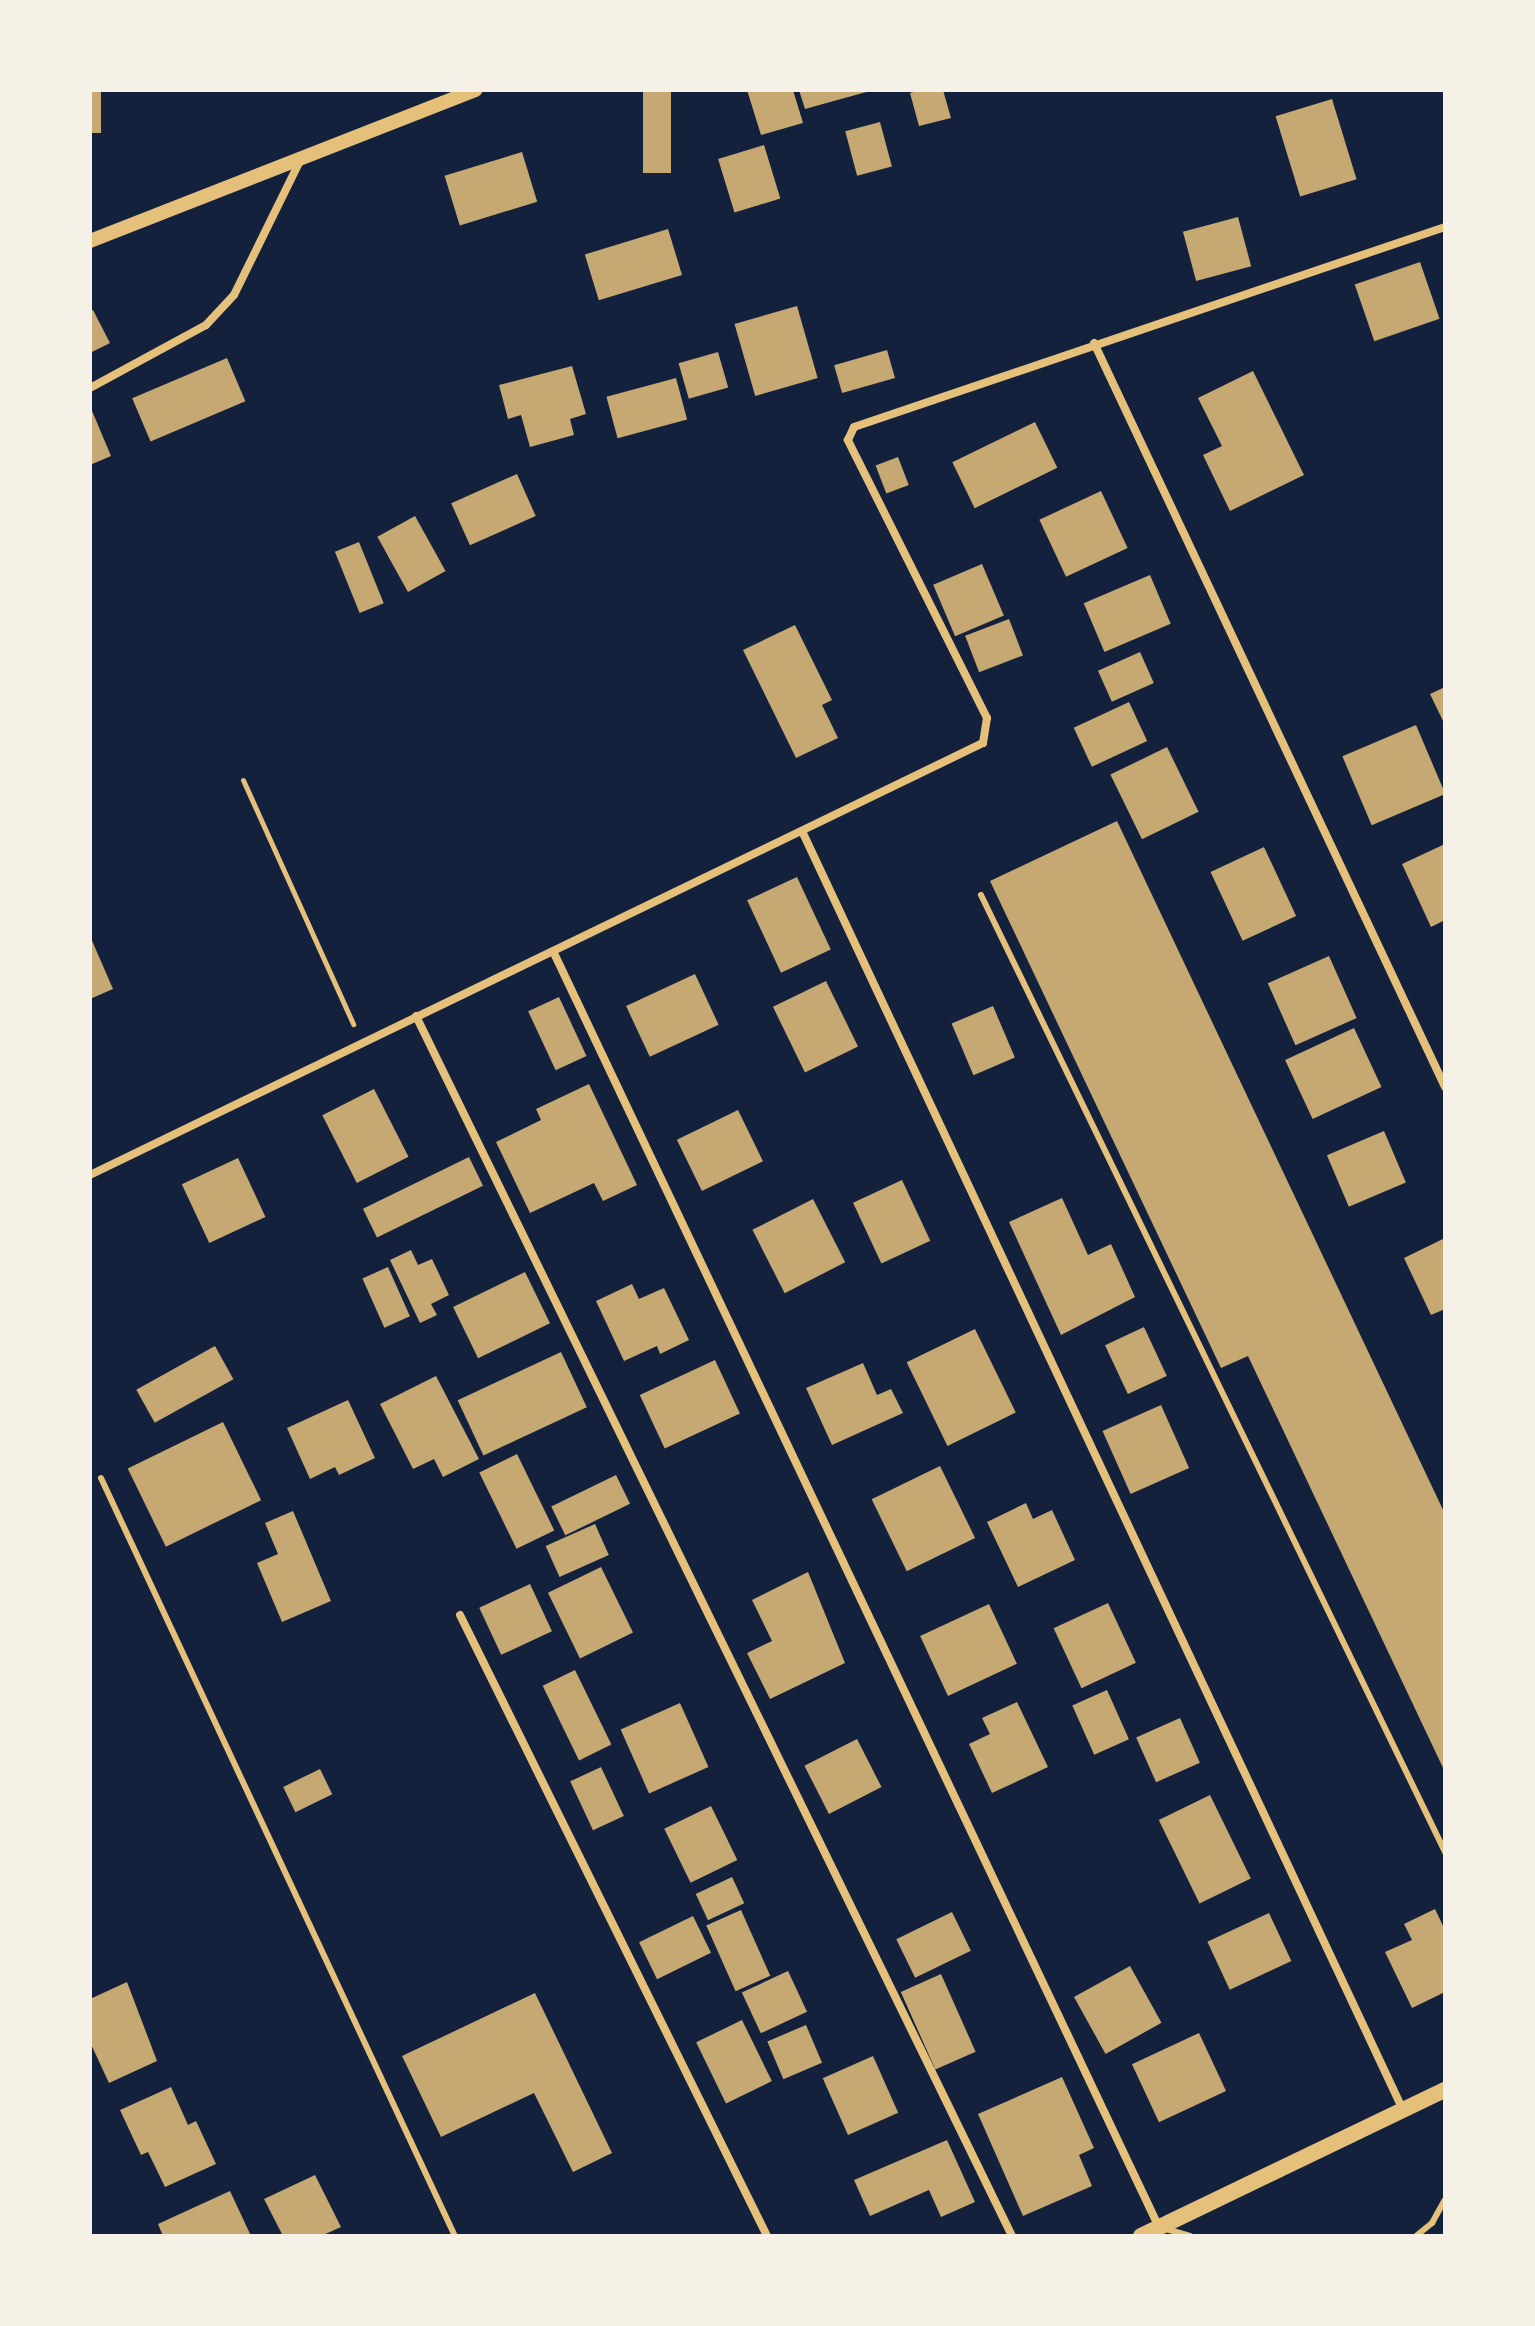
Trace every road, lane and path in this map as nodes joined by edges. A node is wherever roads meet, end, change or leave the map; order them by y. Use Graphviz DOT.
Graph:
graph roads {
  1 [pos="475,90"];
  2 [pos="302,156"];
  3 [pos="1445,227"];
  4 [pos="90,241"];
  5 [pos="1094,343"];
  6 [pos="90,388"];
  7 [pos="243,780"];
  8 [pos="802,831"];
  9 [pos="981,895"];
  10 [pos="553,951"];
  11 [pos="416,1016"];
  12 [pos="361,1042"];
  13 [pos="1445,1087"];
  14 [pos="90,1175"];
  15 [pos="101,1478"];
  16 [pos="460,1615"];
  17 [pos="1445,1852"];
  18 [pos="1445,2090"];
  19 [pos="1404,2110"];
  20 [pos="1445,2200"];
  21 [pos="1159,2227"];
  22 [pos="455,2236"];
  23 [pos="767,2236"];
  24 [pos="1012,2236"];
  25 [pos="1141,2236"];
  26 [pos="1190,2236"];
  27 [pos="1416,2236"];
  1 -- 2 [label="street"];
  2 -- 4 [label="street"];
  2 -- 6 [label="street"];
  3 -- 5 [label="street"];
  5 -- 8 [label="street"];
  5 -- 13 [label="street"];
  7 -- 12 [label="path"];
  8 -- 10 [label="street"];
  8 -- 19 [label="street"];
  9 -- 17 [label="lane"];
  10 -- 11 [label="street"];
  10 -- 21 [label="street"];
  11 -- 12 [label="street"];
  11 -- 24 [label="street"];
  12 -- 14 [label="street"];
  15 -- 22 [label="lane"];
  16 -- 23 [label="street"];
  18 -- 19 [label="main road"];
  19 -- 21 [label="main road"];
  20 -- 27 [label="lane"];
  21 -- 25 [label="main road"];
  21 -- 26 [label="lane"];
}
